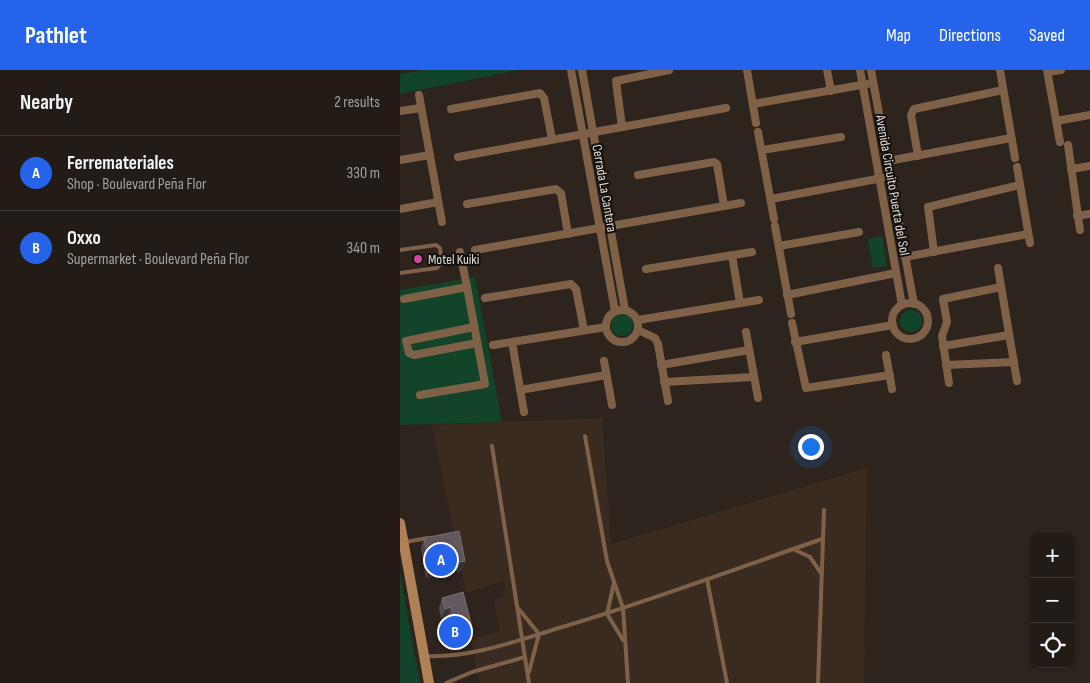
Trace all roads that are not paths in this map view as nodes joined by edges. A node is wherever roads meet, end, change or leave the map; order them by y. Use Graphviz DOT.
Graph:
graph roads {
  1 [pos="571,70"];
  2 [pos="582,70"];
  3 [pos="669,70"];
  4 [pos="747,70"];
  5 [pos="827,70"];
  6 [pos="860,70"];
  7 [pos="871,70"];
  8 [pos="1000,70"];
  9 [pos="1061,70"];
  10 [pos="1048,71"];
  11 [pos="874,83"];
  12 [pos="862,85"];
  13 [pos="1003,90"];
  14 [pos="831,91"];
  15 [pos="419,95"];
  16 [pos="753,104"];
  17 [pos="421,108"];
  18 [pos="726,108"];
  19 [pos="451,109"];
  20 [pos="400,111"];
  21 [pos="1090,115"];
  22 [pos="1056,121"];
  23 [pos="756,123"];
  24 [pos="622,127"];
  25 [pos="593,132"];
  26 [pos="758,132"];
  27 [pos="582,134"];
  28 [pos="841,137"];
  29 [pos="1011,138"];
  30 [pos="552,139"];
  31 [pos="1060,142"];
  32 [pos="1068,145"];
  33 [pos="762,150"];
  34 [pos="430,155"];
  35 [pos="918,156"];
  36 [pos="458,157"];
  37 [pos="1015,158"];
  38 [pos="400,160"];
  39 [pos="888,161"];
  40 [pos="1090,166"];
  41 [pos="1017,167"];
  42 [pos="1071,169"];
  43 [pos="638,174"];
  44 [pos="890,176"];
  45 [pos="879,178"];
  46 [pos="1020,186"];
  47 [pos="771,199"];
  48 [pos="438,202"];
  49 [pos="467,204"];
  50 [pos="741,204"];
  51 [pos="724,206"];
  52 [pos="400,209"];
  53 [pos="1090,214"];
  54 [pos="1078,216"];
  55 [pos="442,222"];
  56 [pos="610,227"];
  57 [pos="600,228"];
  58 [pos="1080,230"];
  59 [pos="859,232"];
  60 [pos="568,234"];
  61 [pos="1028,234"];
  62 [pos="1030,244"];
  63 [pos="779,246"];
  64 [pos="400,250"];
  65 [pos="475,250"];
  66 [pos="460,252"];
  67 [pos="752,252"];
  68 [pos="934,252"];
  69 [pos="732,255"];
  70 [pos="905,257"];
  71 [pos="998,268"];
  72 [pos="646,269"];
  73 [pos="400,273"];
  74 [pos="896,273"];
  75 [pos="467,287"];
  76 [pos="1001,287"];
  77 [pos="787,295"];
  78 [pos="485,298"];
  79 [pos="404,299"];
  80 [pos="760,300"];
  81 [pos="740,303"];
  82 [pos="914,304"];
  83 [pos="902,305"];
  84 [pos="625,310"];
  85 [pos="614,311"];
  86 [pos="791,314"];
  87 [pos="638,320"];
  88 [pos="792,323"];
  89 [pos="893,325"];
  90 [pos="474,327"];
  91 [pos="606,327"];
  92 [pos="926,329"];
  93 [pos="584,330"];
  94 [pos="638,330"];
  95 [pos="746,332"];
  96 [pos="1009,334"];
  97 [pos="942,336"];
  98 [pos="403,342"];
  99 [pos="512,342"];
  100 [pos="796,342"];
  101 [pos="477,343"];
  102 [pos="493,345"];
  103 [pos="944,346"];
  104 [pos="749,350"];
  105 [pos="410,353"];
  106 [pos="400,355"];
  107 [pos="886,356"];
  108 [pos="604,361"];
  109 [pos="1014,362"];
  110 [pos="662,365"];
  111 [pos="946,365"];
  112 [pos="606,375"];
  113 [pos="890,375"];
  114 [pos="754,377"];
  115 [pos="1017,381"];
  116 [pos="664,382"];
  117 [pos="949,383"];
  118 [pos="892,389"];
  119 [pos="520,390"];
  120 [pos="420,395"];
  121 [pos="758,398"];
  122 [pos="668,401"];
  123 [pos="612,405"];
  124 [pos="524,412"];
  125 [pos="585,436"];
  126 [pos="492,446"];
  127 [pos="824,510"];
  128 [pos="400,523"];
  129 [pos="438,536"];
  130 [pos="822,539"];
  131 [pos="404,543"];
  132 [pos="792,549"];
  133 [pos="821,573"];
  134 [pos="707,579"];
  135 [pos="614,583"];
  136 [pos="516,606"];
  137 [pos="623,608"];
  138 [pos="607,614"];
  139 [pos="539,634"];
  140 [pos="522,639"];
  141 [pos="624,642"];
  142 [pos="424,656"];
  143 [pos="525,657"];
  144 [pos="528,675"];
  145 [pos="429,683"];
  146 [pos="446,683"];
  147 [pos="529,683"];
  148 [pos="628,683"];
  149 [pos="727,683"];
  150 [pos="818,683"];
  1 -- 27 [label="street, Cerrada La Cantera"];
  2 -- 25 [label="street, Cerrada La Cantera"];
  3 -- 24 [label="street"];
  4 -- 16 [label="street"];
  5 -- 14 [label="street"];
  6 -- 12 [label="street, Avenida Circuito Puerta del Sol"];
  7 -- 11 [label="street, Avenida Circuito Puerta del Sol"];
  8 -- 13 [label="street"];
  9 -- 10 [label="street"];
  10 -- 22 [label="street"];
  11 -- 12 [label="street"];
  11 -- 39 [label="street, Avenida Circuito Puerta del Sol"];
  12 -- 14 [label="street"];
  12 -- 45 [label="street, Avenida Circuito Puerta del Sol"];
  13 -- 29 [label="street"];
  13 -- 35 [label="street"];
  14 -- 16 [label="street"];
  15 -- 17 [label="street"];
  16 -- 23 [label="street"];
  17 -- 20 [label="street"];
  17 -- 34 [label="street"];
  18 -- 24 [label="street"];
  19 -- 30 [label="street"];
  21 -- 22 [label="street"];
  22 -- 31 [label="street"];
  24 -- 25 [label="street"];
  25 -- 27 [label="street"];
  25 -- 56 [label="street, Cerrada La Cantera"];
  26 -- 33 [label="street"];
  27 -- 30 [label="street"];
  27 -- 57 [label="street, Cerrada La Cantera"];
  28 -- 33 [label="street"];
  29 -- 35 [label="street"];
  29 -- 37 [label="street"];
  30 -- 36 [label="street"];
  32 -- 42 [label="street"];
  33 -- 47 [label="street"];
  34 -- 38 [label="street"];
  34 -- 48 [label="street"];
  35 -- 39 [label="street"];
  39 -- 44 [label="street, Avenida Circuito Puerta del Sol"];
  40 -- 42 [label="street"];
  41 -- 46 [label="street"];
  42 -- 54 [label="street"];
  43 -- 51 [label="street"];
  44 -- 45 [label="street"];
  44 -- 70 [label="street, Avenida Circuito Puerta del Sol"];
  45 -- 47 [label="street"];
  45 -- 74 [label="street, Avenida Circuito Puerta del Sol"];
  46 -- 61 [label="street"];
  46 -- 68 [label="street"];
  47 -- 63 [label="street"];
  48 -- 52 [label="street"];
  48 -- 55 [label="street"];
  49 -- 60 [label="street"];
  50 -- 51 [label="street"];
  51 -- 56 [label="street"];
  53 -- 54 [label="street"];
  54 -- 58 [label="street"];
  56 -- 57 [label="street"];
  56 -- 84 [label="street, Cerrada La Cantera"];
  57 -- 60 [label="street"];
  57 -- 85 [label="street, Cerrada La Cantera"];
  59 -- 63 [label="street"];
  60 -- 65 [label="street"];
  61 -- 62 [label="street"];
  61 -- 68 [label="street"];
  63 -- 77 [label="street"];
  64 -- 73 [label="lane"];
  66 -- 75 [label="street"];
  67 -- 69 [label="street"];
  68 -- 70 [label="street"];
  69 -- 72 [label="street"];
  69 -- 81 [label="street"];
  70 -- 82 [label="street, Avenida Circuito Puerta del Sol"];
  71 -- 76 [label="street"];
  74 -- 77 [label="street"];
  74 -- 83 [label="street, Avenida Circuito Puerta del Sol"];
  75 -- 79 [label="street"];
  75 -- 90 [label="street"];
  76 -- 96 [label="street"];
  76 -- 97 [label="street"];
  77 -- 86 [label="street"];
  78 -- 93 [label="street"];
  80 -- 81 [label="street"];
  81 -- 87 [label="street"];
  82 -- 83 [label="street"];
  82 -- 92 [label="street"];
  83 -- 89 [label="street"];
  84 -- 85 [label="street"];
  84 -- 87 [label="street"];
  85 -- 91 [label="street"];
  87 -- 94 [label="street"];
  88 -- 100 [label="street"];
  89 -- 92 [label="street"];
  89 -- 100 [label="street"];
  90 -- 98 [label="street"];
  90 -- 101 [label="street"];
  91 -- 93 [label="street"];
  91 -- 94 [label="street"];
  92 -- 97 [label="street"];
  93 -- 99 [label="street"];
  94 -- 110 [label="street"];
  95 -- 104 [label="street"];
  96 -- 103 [label="street"];
  96 -- 109 [label="street"];
  97 -- 103 [label="street"];
  98 -- 105 [label="street"];
  99 -- 102 [label="street"];
  99 -- 119 [label="street"];
  100 -- 113 [label="street"];
  101 -- 105 [label="street"];
  101 -- 120 [label="street"];
  103 -- 111 [label="street"];
  104 -- 110 [label="street"];
  104 -- 114 [label="street"];
  105 -- 106 [label="street"];
  107 -- 113 [label="street"];
  108 -- 112 [label="street"];
  109 -- 111 [label="street"];
  109 -- 115 [label="street"];
  110 -- 116 [label="street"];
  111 -- 117 [label="street"];
  112 -- 119 [label="street"];
  112 -- 123 [label="street"];
  113 -- 118 [label="street"];
  114 -- 116 [label="street"];
  114 -- 121 [label="street"];
  116 -- 122 [label="street"];
  119 -- 124 [label="street"];
  125 -- 135 [label="lane"];
  126 -- 136 [label="lane"];
  127 -- 130 [label="lane"];
  128 -- 131 [label="main road"];
  129 -- 131 [label="lane"];
  130 -- 132 [label="lane"];
  130 -- 133 [label="lane"];
  131 -- 142 [label="main road"];
  132 -- 133 [label="lane"];
  132 -- 134 [label="lane"];
  133 -- 150 [label="lane"];
  134 -- 137 [label="lane"];
  134 -- 149 [label="lane"];
  135 -- 137 [label="lane"];
  135 -- 138 [label="lane"];
  136 -- 139 [label="lane"];
  136 -- 140 [label="lane"];
  137 -- 138 [label="lane"];
  137 -- 141 [label="lane"];
  138 -- 139 [label="lane"];
  138 -- 141 [label="lane"];
  139 -- 140 [label="lane"];
  139 -- 144 [label="lane"];
  140 -- 142 [label="lane"];
  140 -- 143 [label="lane"];
  141 -- 148 [label="lane"];
  142 -- 145 [label="main road"];
  143 -- 144 [label="lane"];
  143 -- 146 [label="lane"];
  144 -- 147 [label="lane"];
}
